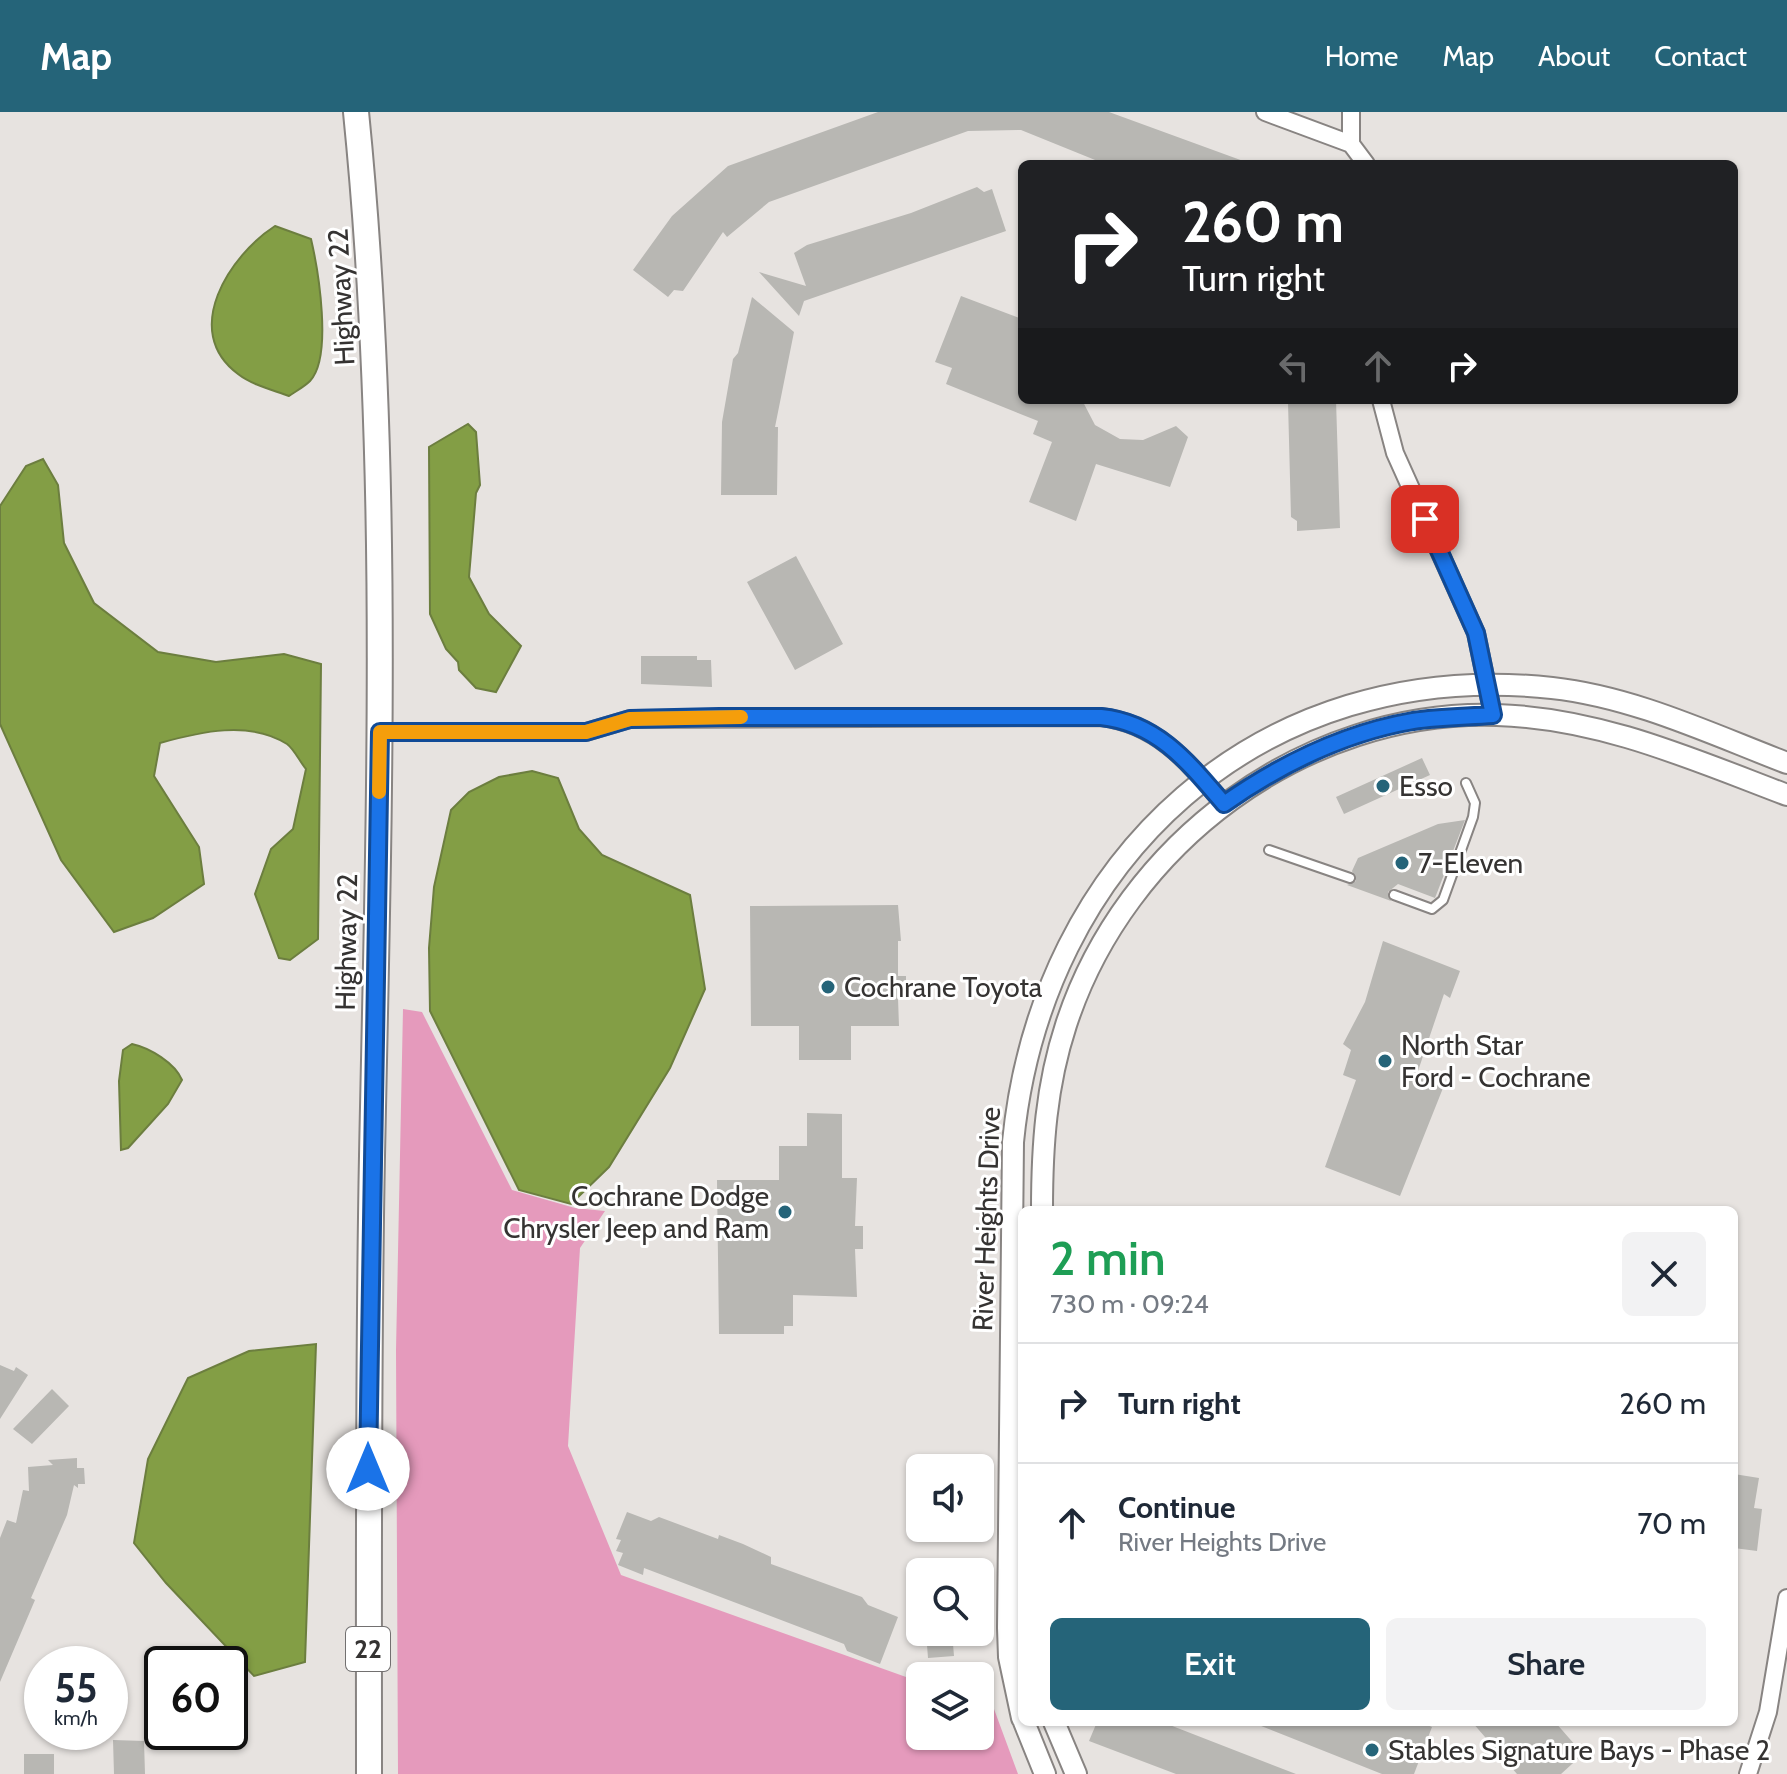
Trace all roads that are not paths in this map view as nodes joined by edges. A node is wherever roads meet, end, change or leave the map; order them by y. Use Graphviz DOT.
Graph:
graph roads {
  1 [pos="356,112"];
  2 [pos="1265,112"];
  3 [pos="1351,112"];
  4 [pos="1351,144"];
  5 [pos="1363,160"];
  6 [pos="1382,404"];
  7 [pos="1488,684"];
  8 [pos="1493,715"];
  9 [pos="380,732"];
  10 [pos="586,732"];
  11 [pos="1787,763"];
  12 [pos="1202,778"];
  13 [pos="1466,783"];
  14 [pos="1787,795"];
  15 [pos="1224,804"];
  16 [pos="1269,850"];
  17 [pos="1350,878"];
  18 [pos="1394,895"];
  19 [pos="1021,1076"];
  20 [pos="1051,1077"];
  21 [pos="1042,1206"];
  22 [pos="1016,1372"];
  23 [pos="1015,1564"];
  24 [pos="1787,1598"];
  25 [pos="1018,1682"];
  26 [pos="1025,1726"];
  27 [pos="1056,1726"];
  28 [pos="369,1774"];
  29 [pos="1045,1774"];
  30 [pos="1076,1774"];
  31 [pos="1748,1774"];
  1 -- 9 [label="main road, Highway 22 / 22"];
  2 -- 4 [label="street"];
  3 -- 4 [label="street"];
  4 -- 5 [label="street"];
  6 -- 7 [label="street"];
  7 -- 8 [label="street"];
  7 -- 11 [label="street, River Heights Drive"];
  7 -- 12 [label="street, River Heights Drive"];
  8 -- 14 [label="street, River Heights Drive"];
  8 -- 15 [label="street, River Heights Drive"];
  9 -- 10 [label="lane"];
  9 -- 28 [label="main road, Highway 22 / 22"];
  10 -- 12 [label="street"];
  12 -- 15 [label="street"];
  12 -- 19 [label="street, River Heights Drive"];
  13 -- 18 [label="lane"];
  15 -- 20 [label="street, River Heights Drive"];
  16 -- 17 [label="lane"];
  19 -- 20 [label="street"];
  19 -- 22 [label="street, River Heights Drive"];
  20 -- 21 [label="street, River Heights Drive"];
  22 -- 23 [label="street, River Heights Drive"];
  23 -- 25 [label="street, River Heights Drive"];
  24 -- 31 [label="street"];
  26 -- 29 [label="street, River Heights Drive"];
  27 -- 30 [label="street"];
}
